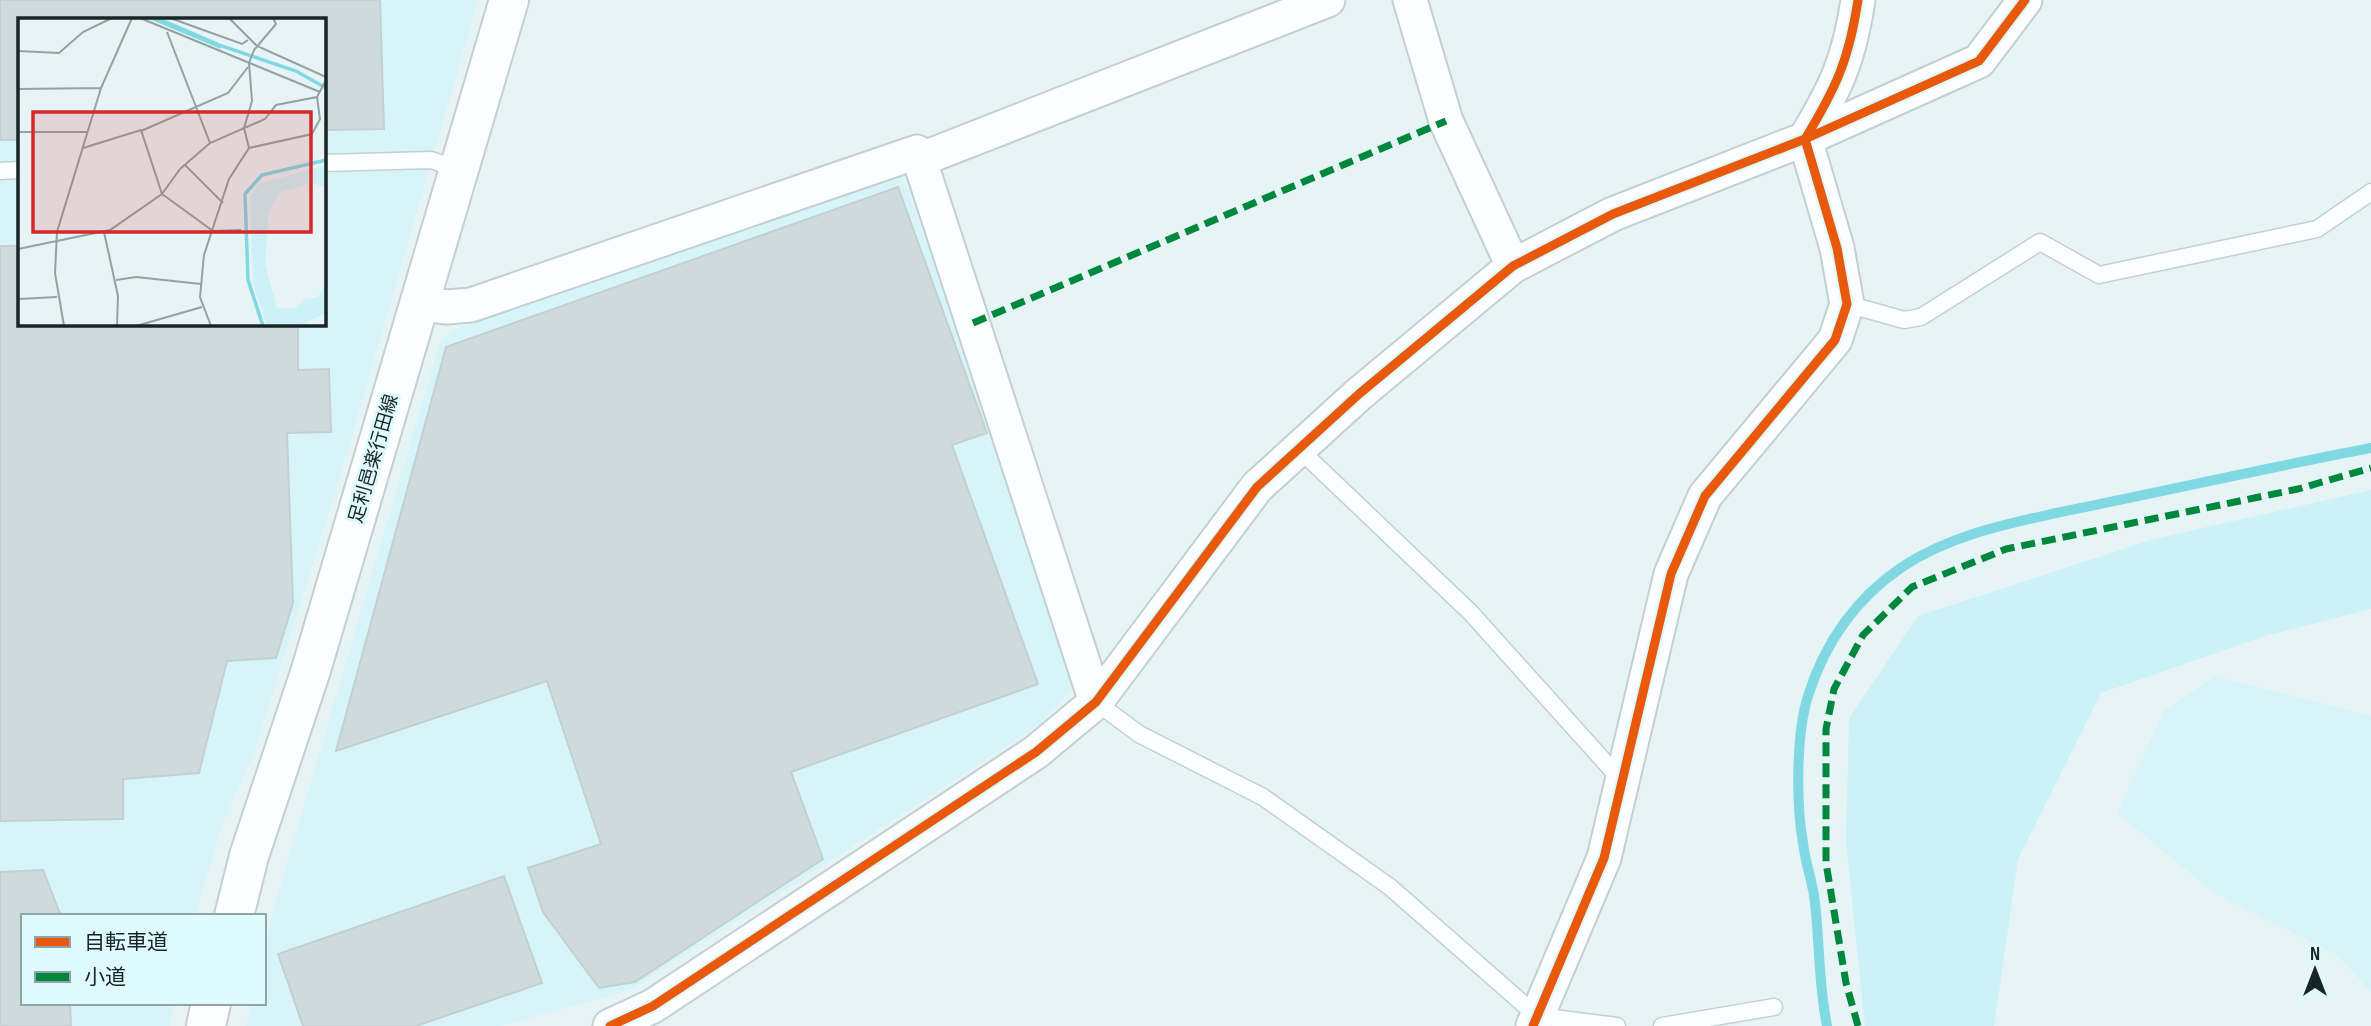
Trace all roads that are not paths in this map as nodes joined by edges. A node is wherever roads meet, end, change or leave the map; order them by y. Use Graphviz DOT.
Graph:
graph roads {
  1 [pos="509,0"];
  2 [pos="1328,0"];
  3 [pos="1410,0"];
  4 [pos="1858,0"];
  5 [pos="2025,0"];
  6 [pos="1805,139"];
  7 [pos="919,160"];
  8 [pos="326,163"];
  9 [pos="18,170"];
  10 [pos="460,170"];
  11 [pos="0,171"];
  12 [pos="2371,191"];
  13 [pos="1513,266"];
  14 [pos="419,304"];
  15 [pos="1847,304"];
  16 [pos="1300,450"];
  17 [pos="1097,702"];
  18 [pos="1623,782"];
  19 [pos="234,914"];
  20 [pos="211,1005"];
  21 [pos="1774,1007"];
  22 [pos="1535,1021"];
  23 [pos="206,1026"];
  24 [pos="610,1026"];
  25 [pos="1617,1026"];
  26 [pos="1662,1026"];
  1 -- 10 [label="main road, 足利邑楽行田線"];
  2 -- 7 [label="street"];
  3 -- 13 [label="street"];
  4 -- 6 [label="street"];
  5 -- 6 [label="street"];
  6 -- 13 [label="street"];
  6 -- 15 [label="street"];
  7 -- 14 [label="street"];
  7 -- 17 [label="street"];
  8 -- 10 [label="lane"];
  9 -- 11 [label="lane"];
  10 -- 14 [label="main road, 足利邑楽行田線"];
  12 -- 15 [label="lane"];
  13 -- 16 [label="street"];
  14 -- 19 [label="main road, 足利邑楽行田線"];
  15 -- 18 [label="street"];
  16 -- 17 [label="street"];
  16 -- 18 [label="lane"];
  17 -- 22 [label="lane"];
  17 -- 24 [label="street"];
  18 -- 22 [label="street"];
  20 -- 23 [label="main road"];
  21 -- 26 [label="lane"];
  22 -- 25 [label="lane"];
}
